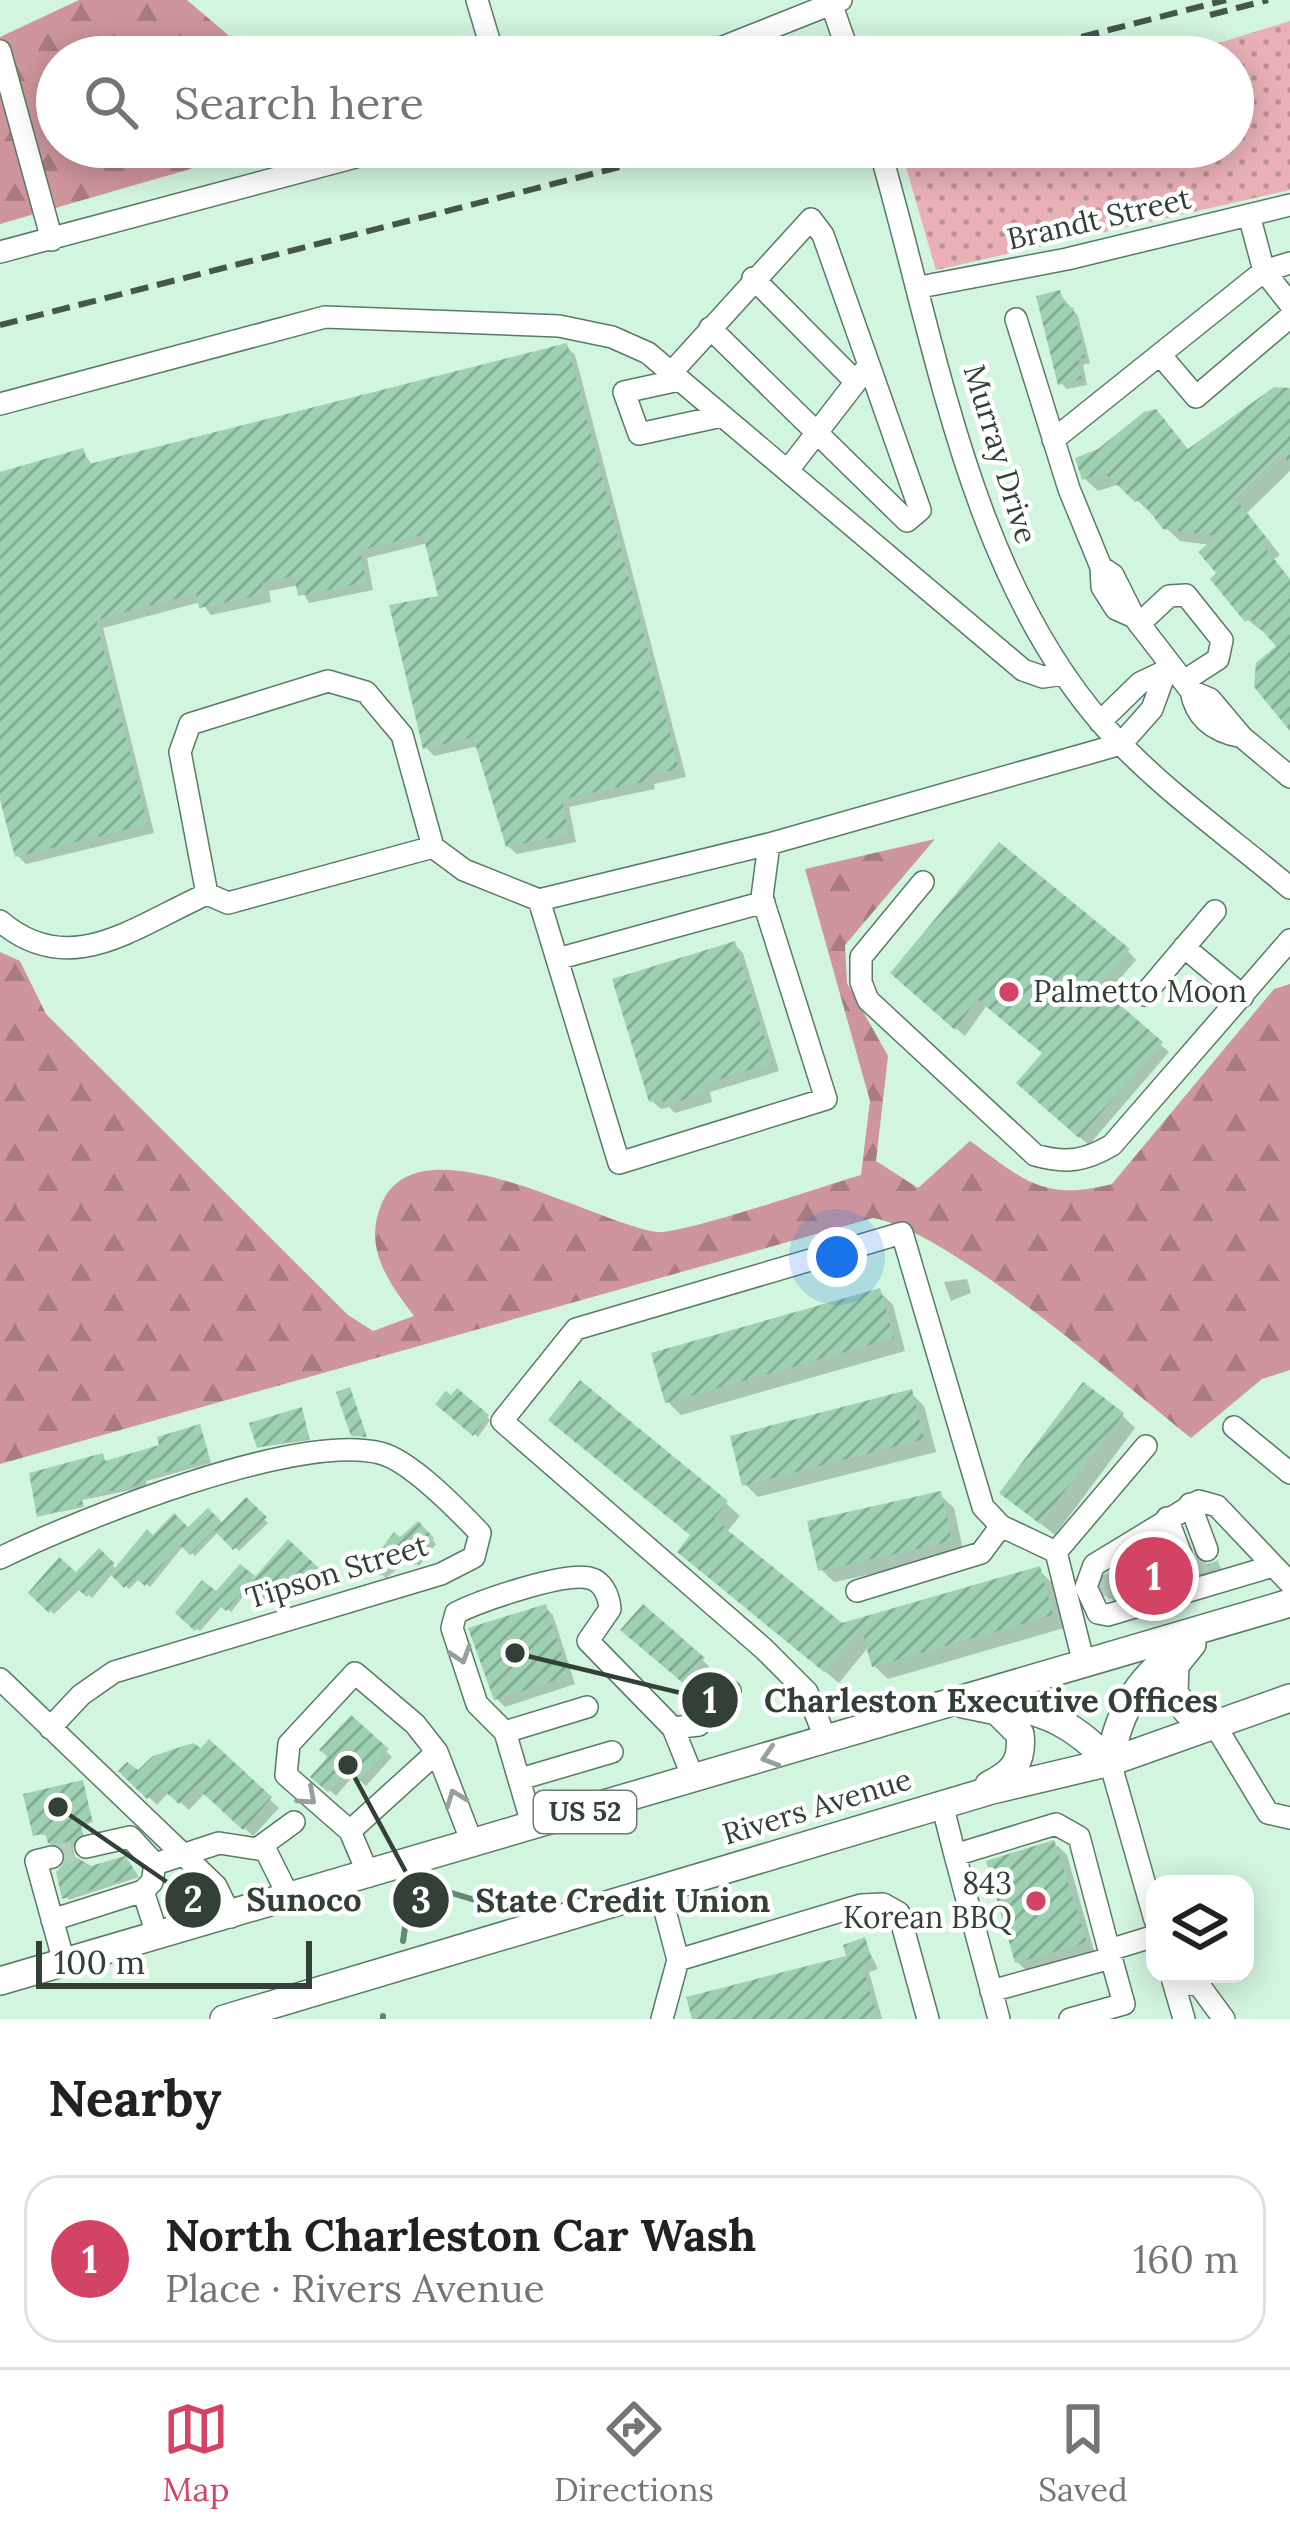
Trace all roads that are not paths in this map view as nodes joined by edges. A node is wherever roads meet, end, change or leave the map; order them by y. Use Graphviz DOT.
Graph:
graph roads {
  1 [pos="477,0"];
  2 [pos="834,1"];
  3 [pos="488,36"];
  4 [pos="749,36"];
  5 [pos="844,36"];
  6 [pos="0,51"];
  7 [pos="316,168"];
  8 [pos="884,168"];
  9 [pos="1290,205"];
  10 [pos="1249,215"];
  11 [pos="52,240"];
  12 [pos="0,253"];
  13 [pos="1290,263"];
  14 [pos="1264,272"];
  15 [pos="753,278"];
  16 [pos="920,287"];
  17 [pos="1290,304"];
  18 [pos="1290,317"];
  19 [pos="1016,319"];
  20 [pos="710,328"];
  21 [pos="1162,357"];
  22 [pos="862,374"];
  23 [pos="675,376"];
  24 [pos="0,404"];
  25 [pos="722,416"];
  26 [pos="820,430"];
  27 [pos="1053,440"];
  28 [pos="788,470"];
  29 [pos="1136,621"];
  30 [pos="1063,674"];
  31 [pos="1176,678"];
  32 [pos="1100,722"];
  33 [pos="1120,744"];
  34 [pos="1290,778"];
  35 [pos="770,844"];
  36 [pos="433,847"];
  37 [pos="923,882"];
  38 [pos="1290,888"];
  39 [pos="207,894"];
  40 [pos="538,900"];
  41 [pos="764,902"];
  42 [pos="1215,911"];
  43 [pos="0,921"];
  44 [pos="1290,940"];
  45 [pos="1184,947"];
  46 [pos="557,959"];
  47 [pos="1144,995"];
  48 [pos="1243,996"];
  49 [pos="1234,1427"];
  50 [pos="1146,1446"];
  51 [pos="1290,1473"];
  52 [pos="1174,1514"];
  53 [pos="1000,1526"];
  54 [pos="1056,1552"];
  55 [pos="0,1558"];
  56 [pos="1282,1574"];
  57 [pos="1195,1584"];
  58 [pos="857,1591"];
  59 [pos="1129,1602"];
  60 [pos="1290,1603"];
  61 [pos="1214,1625"];
  62 [pos="1133,1649"];
  63 [pos="1084,1664"];
  64 [pos="0,1679"];
  65 [pos="730,1691"];
  66 [pos="1290,1698"];
  67 [pos="956,1702"];
  68 [pos="587,1707"];
  69 [pos="1213,1722"];
  70 [pos="50,1728"];
  71 [pos="673,1728"];
  72 [pos="505,1732"];
  73 [pos="826,1741"];
  74 [pos="437,1752"];
  75 [pos="612,1752"];
  76 [pos="1110,1762"];
  77 [pos="520,1779"];
  78 [pos="694,1780"];
  79 [pos="950,1802"];
  80 [pos="1290,1818"];
  81 [pos="294,1822"];
  82 [pos="533,1827"];
  83 [pos="350,1832"];
  84 [pos="263,1845"];
  85 [pos="473,1845"];
  86 [pos="86,1847"];
  87 [pos="183,1855"];
  88 [pos="955,1855"];
  89 [pos="52,1857"];
  90 [pos="154,1864"];
  91 [pos="369,1876"];
  92 [pos="659,1888"];
  93 [pos="1146,1888"];
  94 [pos="143,1891"];
  95 [pos="290,1899"];
  96 [pos="231,1917"];
  97 [pos="52,1920"];
  98 [pos="158,1937"];
  99 [pos="1146,1940"];
  100 [pos="1110,1954"];
  101 [pos="678,1960"];
  102 [pos="64,1962"];
  103 [pos="0,1981"];
  104 [pos="1173,1983"];
  105 [pos="1191,1983"];
  106 [pos="991,1991"];
  107 [pos="224,2019"];
  108 [pos="662,2019"];
  109 [pos="928,2019"];
  110 [pos="999,2019"];
  111 [pos="1070,2019"];
  112 [pos="1184,2019"];
  113 [pos="1224,2019"];
  1 -- 3 [label="street"];
  2 -- 4 [label="street"];
  2 -- 5 [label="street"];
  6 -- 11 [label="street"];
  7 -- 11 [label="street"];
  8 -- 16 [label="street, Murray Drive"];
  9 -- 10 [label="street, Brandt Street"];
  10 -- 14 [label="street"];
  10 -- 16 [label="street, Brandt Street"];
  11 -- 12 [label="street"];
  13 -- 14 [label="street"];
  14 -- 17 [label="street"];
  14 -- 21 [label="street"];
  15 -- 20 [label="street"];
  15 -- 22 [label="street"];
  15 -- 22 [label="street"];
  16 -- 30 [label="street, Murray Drive"];
  18 -- 21 [label="street"];
  19 -- 27 [label="street"];
  20 -- 23 [label="street"];
  20 -- 26 [label="street"];
  21 -- 27 [label="street"];
  22 -- 26 [label="street"];
  22 -- 26 [label="street"];
  23 -- 24 [label="street"];
  23 -- 25 [label="street"];
  23 -- 25 [label="street"];
  25 -- 28 [label="street"];
  26 -- 28 [label="street"];
  27 -- 29 [label="street"];
  28 -- 30 [label="street"];
  29 -- 31 [label="street"];
  29 -- 31 [label="street"];
  30 -- 32 [label="street, Murray Drive"];
  31 -- 32 [label="street"];
  31 -- 33 [label="street"];
  31 -- 34 [label="street"];
  32 -- 33 [label="street, Murray Drive"];
  33 -- 35 [label="street"];
  33 -- 38 [label="street, Murray Drive"];
  35 -- 40 [label="street"];
  35 -- 41 [label="street"];
  36 -- 39 [label="street"];
  36 -- 39 [label="street"];
  36 -- 40 [label="street"];
  37 -- 48 [label="street"];
  39 -- 43 [label="street"];
  40 -- 46 [label="street"];
  41 -- 46 [label="street"];
  41 -- 46 [label="street"];
  42 -- 45 [label="street"];
  44 -- 48 [label="street"];
  45 -- 47 [label="street"];
  45 -- 48 [label="street"];
  49 -- 51 [label="street"];
  50 -- 54 [label="street"];
  52 -- 52 [label="street"];
  52 -- 56 [label="street"];
  52 -- 59 [label="street"];
  53 -- 54 [label="street"];
  53 -- 58 [label="street"];
  53 -- 73 [label="street"];
  54 -- 63 [label="street"];
  55 -- 70 [label="street, Tipson Street"];
  56 -- 57 [label="street"];
  57 -- 59 [label="street"];
  57 -- 61 [label="street"];
  59 -- 62 [label="street"];
  60 -- 61 [label="main road, Rivers Avenue / US 52"];
  61 -- 62 [label="main road, Rivers Avenue / US 52"];
  61 -- 69 [label="main road"];
  61 -- 76 [label="main road"];
  62 -- 63 [label="main road, Rivers Avenue / US 52"];
  63 -- 67 [label="main road, Rivers Avenue / US 52"];
  64 -- 70 [label="street"];
  65 -- 71 [label="street"];
  66 -- 69 [label="main road, Rivers Avenue"];
  67 -- 73 [label="main road, Rivers Avenue / US 52"];
  67 -- 76 [label="main road"];
  67 -- 79 [label="main road"];
  68 -- 72 [label="street"];
  69 -- 76 [label="main road, Rivers Avenue"];
  69 -- 80 [label="street"];
  70 -- 87 [label="street"];
  71 -- 72 [label="street, one-way"];
  71 -- 78 [label="street"];
  72 -- 77 [label="street"];
  73 -- 78 [label="main road, Rivers Avenue / US 52, one-way"];
  74 -- 83 [label="street"];
  74 -- 83 [label="street, one-way"];
  85 -- 74 [label="street, one-way"];
  75 -- 77 [label="street"];
  76 -- 79 [label="main road, Rivers Avenue"];
  76 -- 93 [label="street"];
  77 -- 82 [label="street"];
  78 -- 82 [label="main road, Rivers Avenue / US 52"];
  79 -- 88 [label="street"];
  79 -- 92 [label="main road, Rivers Avenue"];
  81 -- 84 [label="street"];
  82 -- 85 [label="main road, Rivers Avenue / US 52"];
  83 -- 91 [label="street"];
  84 -- 87 [label="street"];
  84 -- 95 [label="street"];
  85 -- 91 [label="main road, Rivers Avenue / US 52"];
  86 -- 90 [label="street"];
  87 -- 90 [label="street"];
  87 -- 96 [label="street"];
  88 -- 100 [label="street"];
  88 -- 106 [label="street"];
  89 -- 97 [label="street"];
  90 -- 94 [label="street"];
  91 -- 95 [label="main road, Rivers Avenue / US 52"];
  92 -- 101 [label="street"];
  92 -- 107 [label="main road, Rivers Avenue"];
  94 -- 97 [label="street"];
  94 -- 98 [label="street"];
  95 -- 96 [label="main road, Rivers Avenue / US 52"];
  96 -- 98 [label="main road, Rivers Avenue / US 52"];
  97 -- 102 [label="street"];
  98 -- 102 [label="main road, Rivers Avenue / US 52"];
  99 -- 100 [label="street"];
  100 -- 106 [label="street"];
  100 -- 111 [label="street"];
  101 -- 108 [label="street"];
  101 -- 109 [label="street"];
  102 -- 103 [label="main road, Rivers Avenue / US 52"];
  104 -- 112 [label="street"];
  105 -- 113 [label="street"];
  106 -- 110 [label="street"];
}
